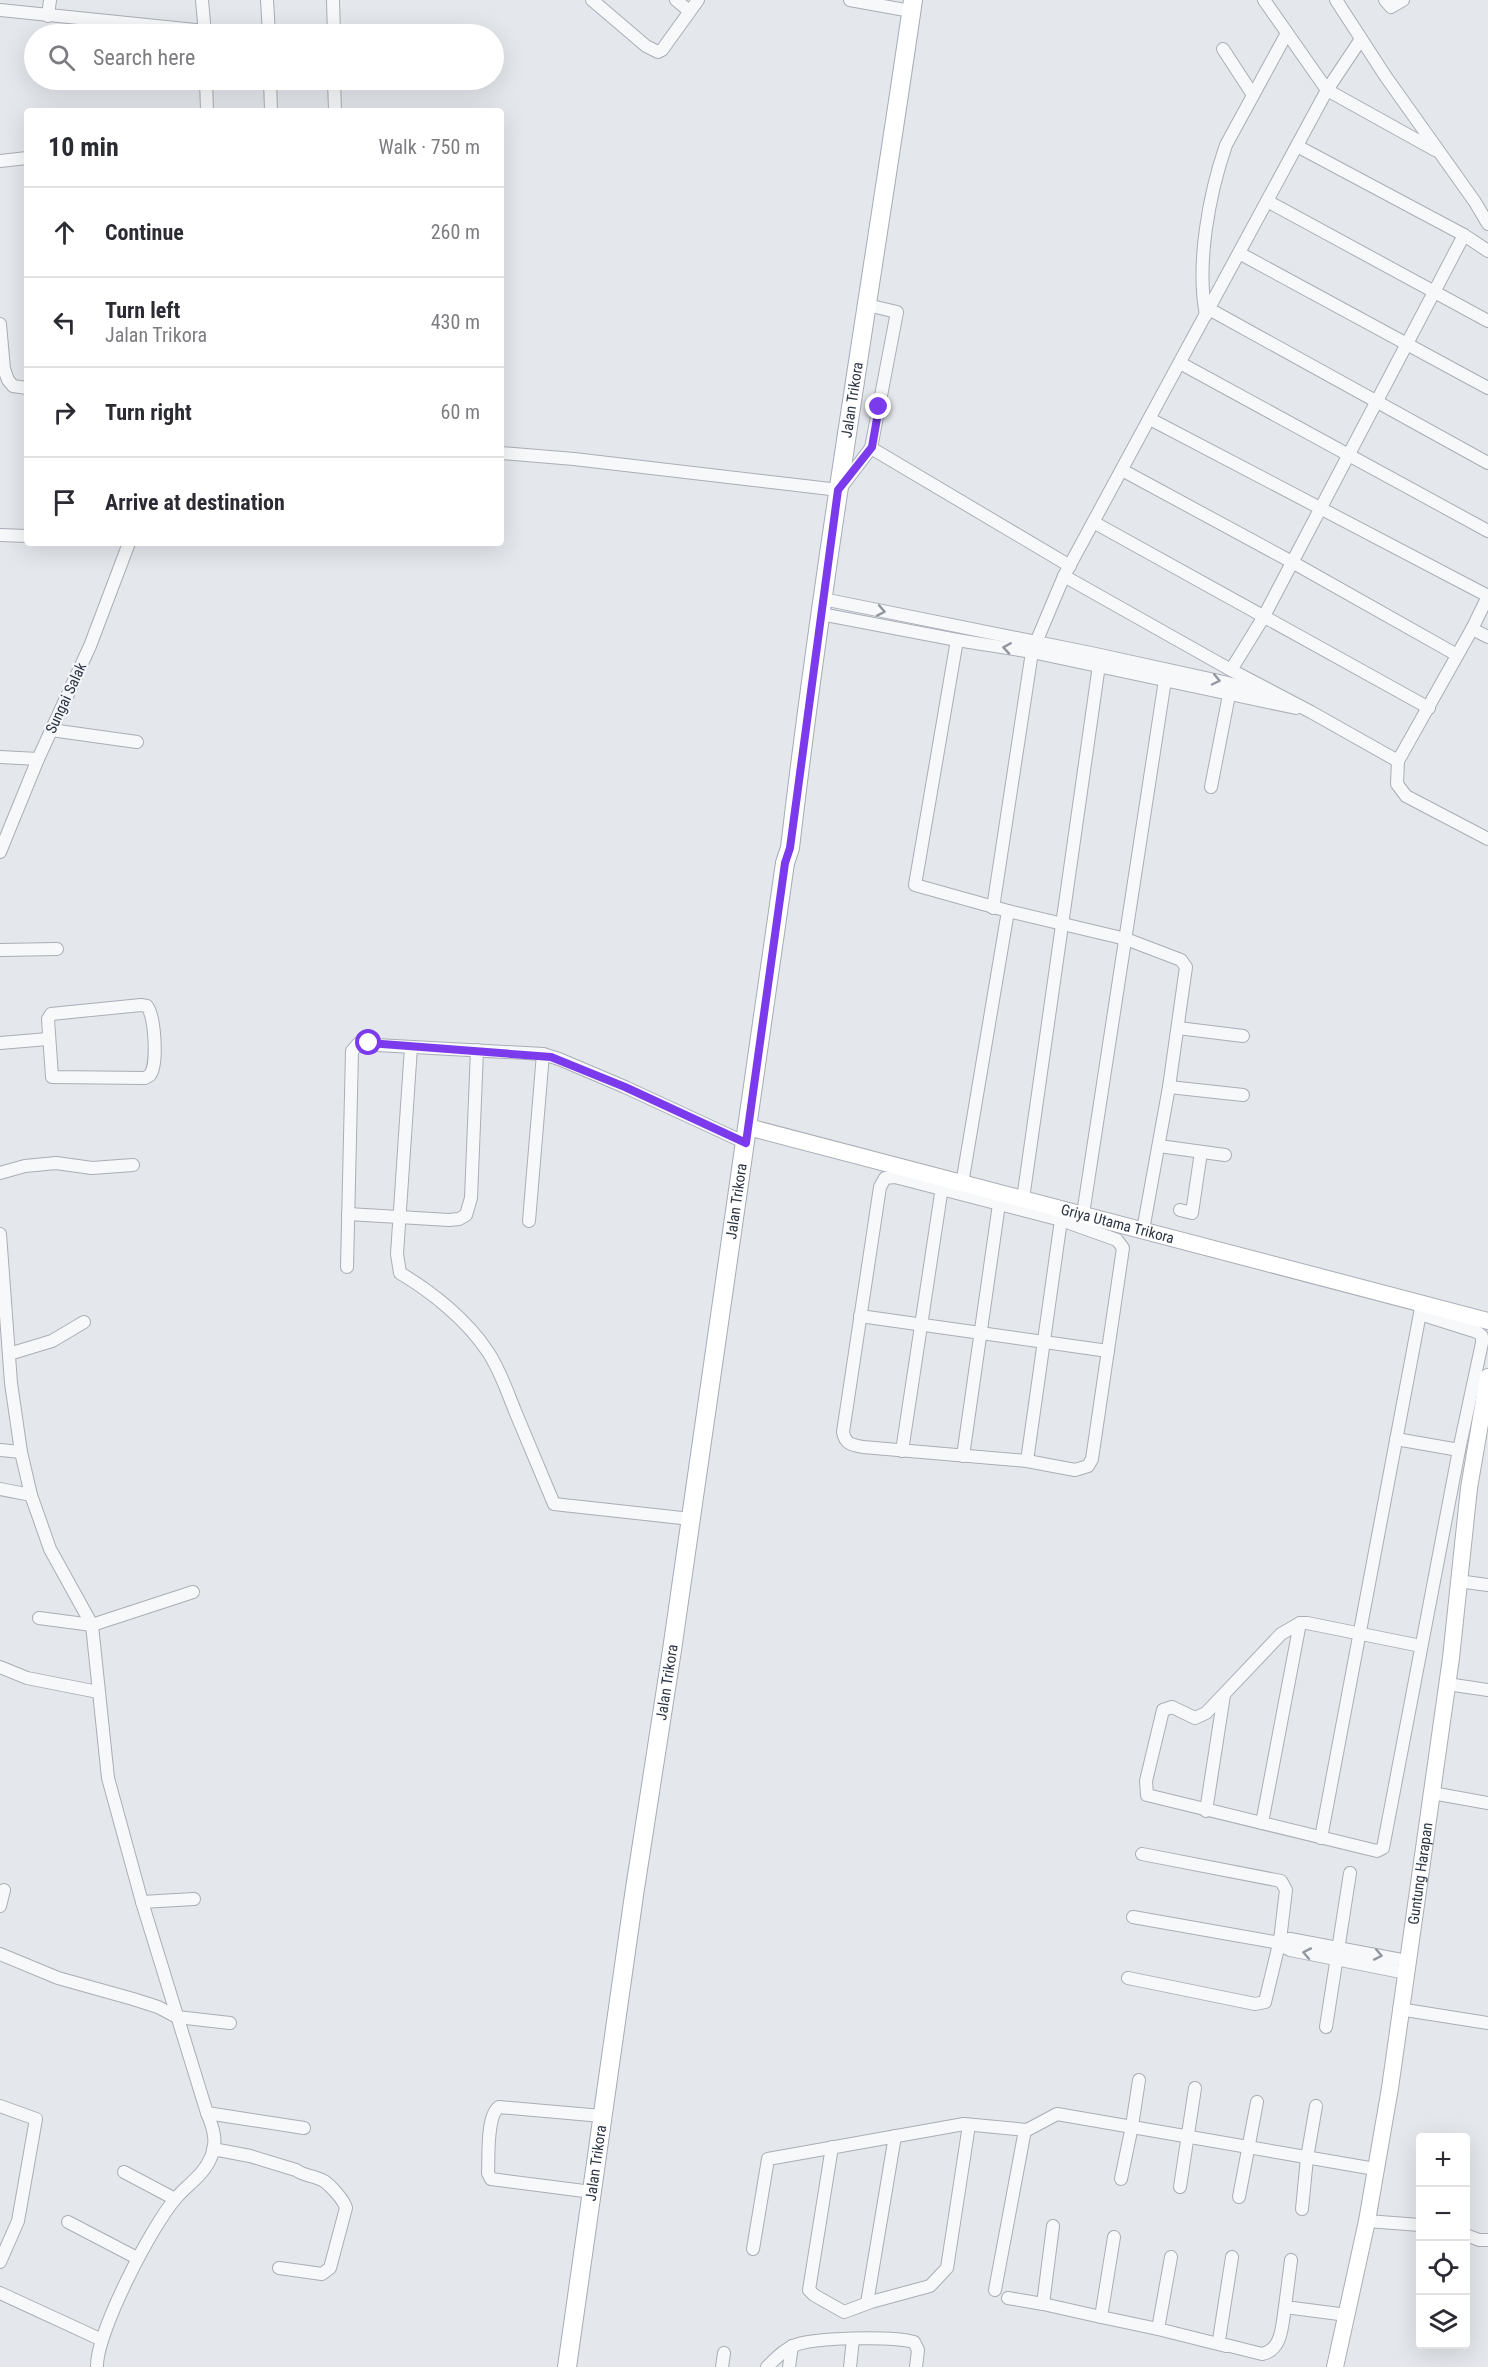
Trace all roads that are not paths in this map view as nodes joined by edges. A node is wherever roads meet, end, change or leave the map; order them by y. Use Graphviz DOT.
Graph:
graph roads {
  1 [pos="50,0"];
  2 [pos="202,0"];
  3 [pos="267,0"];
  4 [pos="333,0"];
  5 [pos="592,0"];
  6 [pos="676,0"];
  7 [pos="698,0"];
  8 [pos="850,0"];
  9 [pos="1264,0"];
  10 [pos="1336,0"];
  11 [pos="1385,0"];
  12 [pos="1403,0"];
  13 [pos="912,6"];
  14 [pos="0,10"];
  15 [pos="689,11"];
  16 [pos="48,16"];
  17 [pos="122,24"];
  18 [pos="204,24"];
  19 [pos="268,24"];
  20 [pos="334,24"];
  21 [pos="1287,33"];
  22 [pos="1361,39"];
  23 [pos="1223,49"];
  24 [pos="206,90"];
  25 [pos="270,90"];
  26 [pos="334,90"];
  27 [pos="1327,90"];
  28 [pos="1253,95"];
  29 [pos="207,108"];
  30 [pos="271,108"];
  31 [pos="335,108"];
  32 [pos="1297,146"];
  33 [pos="1439,152"];
  34 [pos="24,158"];
  35 [pos="0,161"];
  36 [pos="1267,201"];
  37 [pos="1488,224"];
  38 [pos="1464,235"];
  39 [pos="1488,250"];
  40 [pos="1239,253"];
  41 [pos="1434,292"];
  42 [pos="867,305"];
  43 [pos="1207,312"];
  44 [pos="1488,321"];
  45 [pos="0,324"];
  46 [pos="1407,344"];
  47 [pos="1180,363"];
  48 [pos="24,388"];
  49 [pos="1488,388"];
  50 [pos="1377,400"];
  51 [pos="1150,419"];
  52 [pos="872,447"];
  53 [pos="504,453"];
  54 [pos="1348,454"];
  55 [pos="1488,463"];
  56 [pos="1122,470"];
  57 [pos="838,490"];
  58 [pos="1321,508"];
  59 [pos="1095,523"];
  60 [pos="1488,531"];
  61 [pos="0,535"];
  62 [pos="24,536"];
  63 [pos="128,546"];
  64 [pos="1292,562"];
  65 [pos="1067,571"];
  66 [pos="1488,596"];
  67 [pos="822,607"];
  68 [pos="1263,618"];
  69 [pos="1472,629"];
  70 [pos="1488,638"];
  71 [pos="957,640"];
  72 [pos="1034,647"];
  73 [pos="1457,655"];
  74 [pos="1099,665"];
  75 [pos="1231,670"];
  76 [pos="1166,680"];
  77 [pos="1229,694"];
  78 [pos="1286,699"];
  79 [pos="1429,708"];
  80 [pos="1311,712"];
  81 [pos="51,730"];
  82 [pos="137,742"];
  83 [pos="0,757"];
  84 [pos="38,759"];
  85 [pos="1398,761"];
  86 [pos="1211,787"];
  87 [pos="4,833"];
  88 [pos="1488,839"];
  89 [pos="0,852"];
  90 [pos="993,908"];
  91 [pos="1008,911"];
  92 [pos="1064,923"];
  93 [pos="1126,939"];
  94 [pos="57,949"];
  95 [pos="0,950"];
  96 [pos="1178,1028"];
  97 [pos="1243,1036"];
  98 [pos="48,1039"];
  99 [pos="0,1043"];
  100 [pos="411,1047"];
  101 [pos="477,1050"];
  102 [pos="543,1054"];
  103 [pos="1170,1087"];
  104 [pos="1243,1095"];
  105 [pos="747,1135"];
  106 [pos="1159,1146"];
  107 [pos="1201,1152"];
  108 [pos="1225,1155"];
  109 [pos="133,1165"];
  110 [pos="0,1173"];
  111 [pos="962,1184"];
  112 [pos="942,1187"];
  113 [pos="1000,1198"];
  114 [pos="1023,1199"];
  115 [pos="1180,1210"];
  116 [pos="348,1214"];
  117 [pos="1083,1214"];
  118 [pos="401,1216"];
  119 [pos="1061,1220"];
  120 [pos="529,1221"];
  121 [pos="1143,1230"];
  122 [pos="0,1234"];
  123 [pos="347,1267"];
  124 [pos="1420,1309"];
  125 [pos="860,1316"];
  126 [pos="1488,1321"];
  127 [pos="84,1322"];
  128 [pos="921,1325"];
  129 [pos="981,1333"];
  130 [pos="1044,1342"];
  131 [pos="1108,1351"];
  132 [pos="9,1353"];
  133 [pos="1488,1381"];
  134 [pos="5,1383"];
  135 [pos="1396,1439"];
  136 [pos="1483,1441"];
  137 [pos="0,1449"];
  138 [pos="902,1450"];
  139 [pos="1459,1450"];
  140 [pos="21,1452"];
  141 [pos="963,1455"];
  142 [pos="1027,1461"];
  143 [pos="0,1489"];
  144 [pos="31,1495"];
  145 [pos="691,1519"];
  146 [pos="1458,1581"];
  147 [pos="1488,1585"];
  148 [pos="193,1592"];
  149 [pos="39,1618"];
  150 [pos="1300,1623"];
  151 [pos="92,1624"];
  152 [pos="1360,1633"];
  153 [pos="1421,1646"];
  154 [pos="0,1667"];
  155 [pos="1447,1684"];
  156 [pos="1488,1690"];
  157 [pos="98,1692"];
  158 [pos="1224,1695"];
  159 [pos="1432,1793"];
  160 [pos="1488,1803"];
  161 [pos="1206,1811"];
  162 [pos="1262,1823"];
  163 [pos="1321,1838"];
  164 [pos="1142,1854"];
  165 [pos="1350,1873"];
  166 [pos="4,1890"];
  167 [pos="194,1899"];
  168 [pos="142,1902"];
  169 [pos="0,1906"];
  170 [pos="1133,1917"];
  171 [pos="1278,1942"];
  172 [pos="0,1954"];
  173 [pos="1338,1954"];
  174 [pos="1406,1967"];
  175 [pos="1128,1978"];
  176 [pos="1399,2009"];
  177 [pos="177,2017"];
  178 [pos="230,2023"];
  179 [pos="1488,2023"];
  180 [pos="1326,2027"];
  181 [pos="1138,2080"];
  182 [pos="1195,2088"];
  183 [pos="1257,2102"];
  184 [pos="0,2106"];
  185 [pos="1316,2106"];
  186 [pos="207,2113"];
  187 [pos="602,2116"];
  188 [pos="969,2125"];
  189 [pos="1132,2126"];
  190 [pos="304,2128"];
  191 [pos="1025,2130"];
  192 [pos="895,2136"];
  193 [pos="1187,2136"];
  194 [pos="832,2147"];
  195 [pos="213,2148"];
  196 [pos="1248,2148"];
  197 [pos="1307,2158"];
  198 [pos="1375,2169"];
  199 [pos="124,2172"];
  200 [pos="1120,2179"];
  201 [pos="1180,2187"];
  202 [pos="592,2192"];
  203 [pos="1239,2197"];
  204 [pos="175,2199"];
  205 [pos="1302,2209"];
  206 [pos="1367,2221"];
  207 [pos="68,2222"];
  208 [pos="1416,2224"];
  209 [pos="1053,2226"];
  210 [pos="1470,2236"];
  211 [pos="1114,2237"];
  212 [pos="1488,2240"];
  213 [pos="753,2249"];
  214 [pos="1232,2257"];
  215 [pos="137,2258"];
  216 [pos="1171,2258"];
  217 [pos="1291,2260"];
  218 [pos="0,2262"];
  219 [pos="279,2268"];
  220 [pos="995,2290"];
  221 [pos="0,2293"];
  222 [pos="1008,2298"];
  223 [pos="867,2303"];
  224 [pos="1043,2304"];
  225 [pos="1285,2307"];
  226 [pos="1347,2315"];
  227 [pos="1101,2317"];
  228 [pos="1158,2329"];
  229 [pos="853,2339"];
  230 [pos="102,2340"];
  231 [pos="792,2346"];
  232 [pos="1226,2346"];
  233 [pos="724,2353"];
  234 [pos="97,2367"];
  235 [pos="567,2367"];
  236 [pos="722,2367"];
  237 [pos="767,2367"];
  238 [pos="789,2367"];
  239 [pos="849,2367"];
  240 [pos="915,2367"];
  241 [pos="1335,2367"];
  1 -- 16 [label="street"];
  2 -- 18 [label="street"];
  3 -- 19 [label="street"];
  4 -- 20 [label="street"];
  5 -- 15 [label="street"];
  6 -- 15 [label="street"];
  7 -- 15 [label="street"];
  8 -- 13 [label="street"];
  9 -- 21 [label="street"];
  10 -- 22 [label="street"];
  11 -- 12 [label="street"];
  13 -- 42 [label="main road, Jalan Trikora"];
  14 -- 16 [label="street"];
  16 -- 17 [label="street"];
  21 -- 27 [label="street"];
  21 -- 28 [label="street"];
  22 -- 27 [label="street"];
  22 -- 33 [label="street"];
  23 -- 28 [label="street"];
  24 -- 29 [label="street"];
  25 -- 30 [label="street"];
  26 -- 31 [label="street"];
  27 -- 32 [label="street"];
  27 -- 33 [label="street"];
  28 -- 43 [label="street"];
  32 -- 36 [label="street"];
  32 -- 38 [label="street"];
  33 -- 37 [label="street"];
  34 -- 35 [label="street"];
  36 -- 40 [label="street"];
  36 -- 41 [label="street"];
  38 -- 39 [label="street"];
  38 -- 41 [label="street"];
  40 -- 43 [label="street"];
  40 -- 46 [label="street"];
  41 -- 44 [label="street"];
  41 -- 46 [label="street"];
  42 -- 52 [label="street"];
  42 -- 57 [label="main road, Jalan Trikora"];
  43 -- 47 [label="street"];
  43 -- 50 [label="street"];
  45 -- 48 [label="street"];
  46 -- 49 [label="street"];
  46 -- 50 [label="street"];
  47 -- 51 [label="street"];
  47 -- 54 [label="street"];
  50 -- 54 [label="street"];
  50 -- 55 [label="street"];
  51 -- 56 [label="street"];
  51 -- 58 [label="street"];
  52 -- 57 [label="street"];
  52 -- 65 [label="street"];
  53 -- 57 [label="street"];
  54 -- 58 [label="street"];
  54 -- 60 [label="street"];
  56 -- 59 [label="street"];
  56 -- 64 [label="street"];
  57 -- 67 [label="main road, Jalan Trikora"];
  58 -- 64 [label="street"];
  58 -- 66 [label="street"];
  59 -- 65 [label="street"];
  59 -- 68 [label="street"];
  61 -- 62 [label="street"];
  63 -- 81 [label="street, Sungai Salak"];
  64 -- 68 [label="street"];
  64 -- 73 [label="street"];
  65 -- 72 [label="street"];
  65 -- 75 [label="street"];
  66 -- 69 [label="street"];
  67 -- 71 [label="street"];
  67 -- 72 [label="street, one-way"];
  67 -- 105 [label="main road, Jalan Trikora"];
  68 -- 75 [label="street"];
  68 -- 79 [label="street"];
  69 -- 70 [label="street"];
  69 -- 73 [label="street"];
  72 -- 71 [label="street, one-way"];
  71 -- 90 [label="street"];
  72 -- 74 [label="street"];
  72 -- 78 [label="street, one-way"];
  72 -- 90 [label="street"];
  73 -- 79 [label="street"];
  74 -- 76 [label="street"];
  74 -- 92 [label="street"];
  75 -- 78 [label="street"];
  76 -- 77 [label="street"];
  76 -- 93 [label="street"];
  77 -- 80 [label="street"];
  77 -- 86 [label="street"];
  78 -- 80 [label="street"];
  79 -- 85 [label="street"];
  80 -- 85 [label="street"];
  81 -- 82 [label="street"];
  81 -- 84 [label="street, Sungai Salak"];
  83 -- 84 [label="street"];
  84 -- 87 [label="street, Sungai Salak"];
  85 -- 88 [label="street"];
  87 -- 89 [label="street, Sungai Salak"];
  90 -- 91 [label="street"];
  91 -- 92 [label="street"];
  91 -- 111 [label="street"];
  92 -- 93 [label="street"];
  92 -- 114 [label="street"];
  93 -- 96 [label="street"];
  93 -- 117 [label="street"];
  94 -- 95 [label="street"];
  96 -- 97 [label="street"];
  96 -- 103 [label="street"];
  98 -- 98 [label="street"];
  98 -- 99 [label="street"];
  100 -- 101 [label="street"];
  100 -- 116 [label="street"];
  100 -- 118 [label="street"];
  101 -- 102 [label="street"];
  101 -- 118 [label="street"];
  102 -- 105 [label="street"];
  102 -- 120 [label="street"];
  103 -- 104 [label="street"];
  103 -- 106 [label="street"];
  105 -- 111 [label="street, Griya Utama Trikora"];
  105 -- 145 [label="main road, Jalan Trikora"];
  106 -- 107 [label="street"];
  106 -- 121 [label="street"];
  107 -- 108 [label="street"];
  107 -- 115 [label="street"];
  109 -- 110 [label="street"];
  111 -- 113 [label="street, Griya Utama Trikora"];
  112 -- 113 [label="street"];
  112 -- 125 [label="street"];
  112 -- 128 [label="street"];
  113 -- 114 [label="street, Griya Utama Trikora"];
  113 -- 119 [label="street"];
  113 -- 129 [label="street"];
  114 -- 117 [label="street, Griya Utama Trikora"];
  116 -- 118 [label="street"];
  116 -- 123 [label="street"];
  117 -- 121 [label="street, Griya Utama Trikora"];
  118 -- 145 [label="street"];
  119 -- 130 [label="street"];
  119 -- 131 [label="street"];
  121 -- 124 [label="street, Griya Utama Trikora"];
  122 -- 132 [label="street"];
  124 -- 126 [label="street, Griya Utama Trikora"];
  124 -- 135 [label="street"];
  124 -- 139 [label="street"];
  125 -- 128 [label="street"];
  125 -- 138 [label="street"];
  127 -- 132 [label="street"];
  128 -- 129 [label="street"];
  128 -- 138 [label="street"];
  129 -- 130 [label="street"];
  129 -- 141 [label="street"];
  130 -- 131 [label="street"];
  130 -- 142 [label="street"];
  131 -- 142 [label="street"];
  132 -- 134 [label="street"];
  133 -- 136 [label="street, Guntung Harapan"];
  134 -- 140 [label="street"];
  135 -- 139 [label="street"];
  135 -- 152 [label="street"];
  136 -- 146 [label="street, Guntung Harapan"];
  137 -- 140 [label="street"];
  138 -- 141 [label="street"];
  139 -- 153 [label="street"];
  140 -- 144 [label="street"];
  141 -- 142 [label="street"];
  143 -- 144 [label="street"];
  144 -- 151 [label="street"];
  145 -- 187 [label="main road, Jalan Trikora"];
  146 -- 147 [label="street"];
  146 -- 155 [label="street, Guntung Harapan"];
  148 -- 151 [label="street"];
  149 -- 151 [label="street"];
  150 -- 152 [label="street"];
  150 -- 158 [label="street"];
  150 -- 162 [label="street"];
  151 -- 157 [label="street"];
  152 -- 153 [label="street"];
  152 -- 163 [label="street"];
  153 -- 163 [label="street"];
  154 -- 157 [label="street"];
  155 -- 156 [label="street"];
  155 -- 159 [label="street, Guntung Harapan"];
  157 -- 168 [label="street"];
  158 -- 161 [label="street"];
  158 -- 161 [label="street"];
  159 -- 160 [label="street"];
  159 -- 174 [label="street, Guntung Harapan"];
  161 -- 162 [label="street"];
  162 -- 163 [label="street"];
  164 -- 171 [label="street"];
  165 -- 173 [label="street"];
  166 -- 169 [label="street"];
  167 -- 168 [label="street"];
  168 -- 177 [label="street"];
  170 -- 171 [label="street"];
  171 -- 173 [label="street"];
  171 -- 175 [label="street"];
  172 -- 177 [label="street"];
  173 -- 174 [label="street"];
  173 -- 180 [label="street"];
  174 -- 176 [label="street, Guntung Harapan"];
  176 -- 179 [label="street"];
  176 -- 198 [label="street, Guntung Harapan"];
  177 -- 178 [label="street"];
  177 -- 186 [label="street"];
  181 -- 189 [label="street"];
  182 -- 193 [label="street"];
  183 -- 196 [label="street"];
  184 -- 218 [label="street"];
  185 -- 197 [label="street"];
  186 -- 190 [label="street"];
  186 -- 195 [label="street"];
  187 -- 202 [label="main road, Jalan Trikora"];
  187 -- 202 [label="street"];
  188 -- 191 [label="street"];
  188 -- 192 [label="street"];
  188 -- 223 [label="street"];
  189 -- 191 [label="street"];
  189 -- 193 [label="street"];
  189 -- 200 [label="street"];
  191 -- 220 [label="street"];
  192 -- 194 [label="street"];
  192 -- 223 [label="street"];
  193 -- 196 [label="street"];
  193 -- 201 [label="street"];
  194 -- 213 [label="street"];
  194 -- 223 [label="street"];
  195 -- 204 [label="street"];
  195 -- 219 [label="street"];
  196 -- 197 [label="street"];
  196 -- 203 [label="street"];
  197 -- 198 [label="street"];
  197 -- 205 [label="street"];
  198 -- 206 [label="street, Guntung Harapan"];
  199 -- 204 [label="street"];
  202 -- 235 [label="main road, Jalan Trikora"];
  204 -- 215 [label="street"];
  206 -- 208 [label="street"];
  206 -- 226 [label="street, Guntung Harapan"];
  207 -- 215 [label="street"];
  209 -- 224 [label="street"];
  210 -- 212 [label="street"];
  211 -- 227 [label="street"];
  214 -- 232 [label="street"];
  215 -- 230 [label="street"];
  216 -- 228 [label="street"];
  217 -- 225 [label="street"];
  221 -- 230 [label="street"];
  222 -- 224 [label="street"];
  224 -- 227 [label="street"];
  225 -- 226 [label="street"];
  225 -- 232 [label="street"];
  226 -- 241 [label="street, Guntung Harapan"];
  227 -- 228 [label="street"];
  228 -- 232 [label="street"];
  229 -- 231 [label="street"];
  229 -- 239 [label="street"];
  229 -- 240 [label="street"];
  230 -- 234 [label="street"];
  231 -- 237 [label="street"];
  231 -- 238 [label="street"];
  233 -- 236 [label="street"];
}
